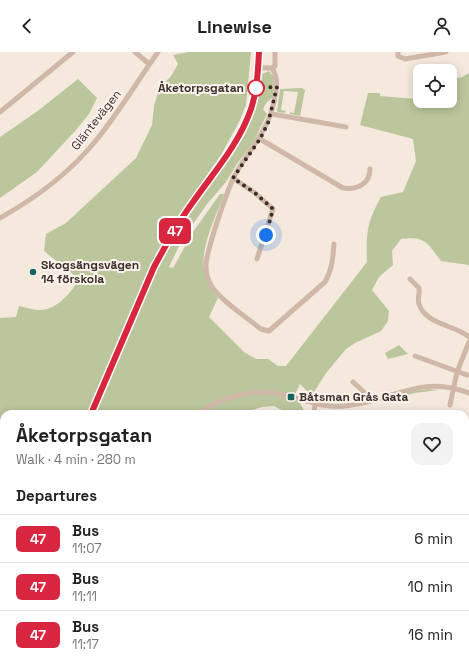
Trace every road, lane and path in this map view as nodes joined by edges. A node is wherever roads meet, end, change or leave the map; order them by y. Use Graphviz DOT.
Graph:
graph roads {
  1 [pos="73,52"];
  2 [pos="136,52"];
  3 [pos="158,52"];
  4 [pos="259,52"];
  5 [pos="275,52"];
  6 [pos="398,52"];
  7 [pos="446,52"];
  8 [pos="149,64"];
  9 [pos="258,68"];
  10 [pos="272,68"];
  11 [pos="0,112"];
  12 [pos="272,114"];
  13 [pos="346,127"];
  14 [pos="260,139"];
  15 [pos="370,169"];
  16 [pos="233,178"];
  17 [pos="0,218"];
  18 [pos="334,244"];
  19 [pos="257,259"];
  20 [pos="410,279"];
  21 [pos="469,337"];
  22 [pos="469,342"];
  23 [pos="415,356"];
  24 [pos="457,372"];
  25 [pos="467,375"];
  26 [pos="353,382"];
  27 [pos="454,388"];
  28 [pos="469,393"];
  29 [pos="368,401"];
  30 [pos="316,404"];
  31 [pos="450,406"];
  32 [pos="93,410"];
  33 [pos="205,410"];
  34 [pos="315,410"];
  1 -- 11 [label="street"];
  2 -- 8 [label="street"];
  3 -- 8 [label="street, Gläntevägen"];
  4 -- 9 [label="street"];
  5 -- 10 [label="street"];
  6 -- 7 [label="street"];
  8 -- 17 [label="street, Gläntevägen"];
  9 -- 10 [label="street"];
  9 -- 32 [label="street"];
  10 -- 12 [label="street"];
  12 -- 13 [label="street"];
  12 -- 14 [label="street"];
  14 -- 15 [label="street"];
  14 -- 16 [label="street"];
  16 -- 18 [label="street"];
  16 -- 19 [label="street"];
  20 -- 21 [label="street"];
  22 -- 24 [label="street"];
  23 -- 24 [label="street"];
  24 -- 25 [label="street"];
  24 -- 27 [label="street"];
  26 -- 29 [label="street"];
  27 -- 28 [label="street"];
  27 -- 29 [label="street"];
  27 -- 31 [label="street"];
  29 -- 30 [label="street"];
  30 -- 33 [label="street"];
  30 -- 34 [label="street"];
}
